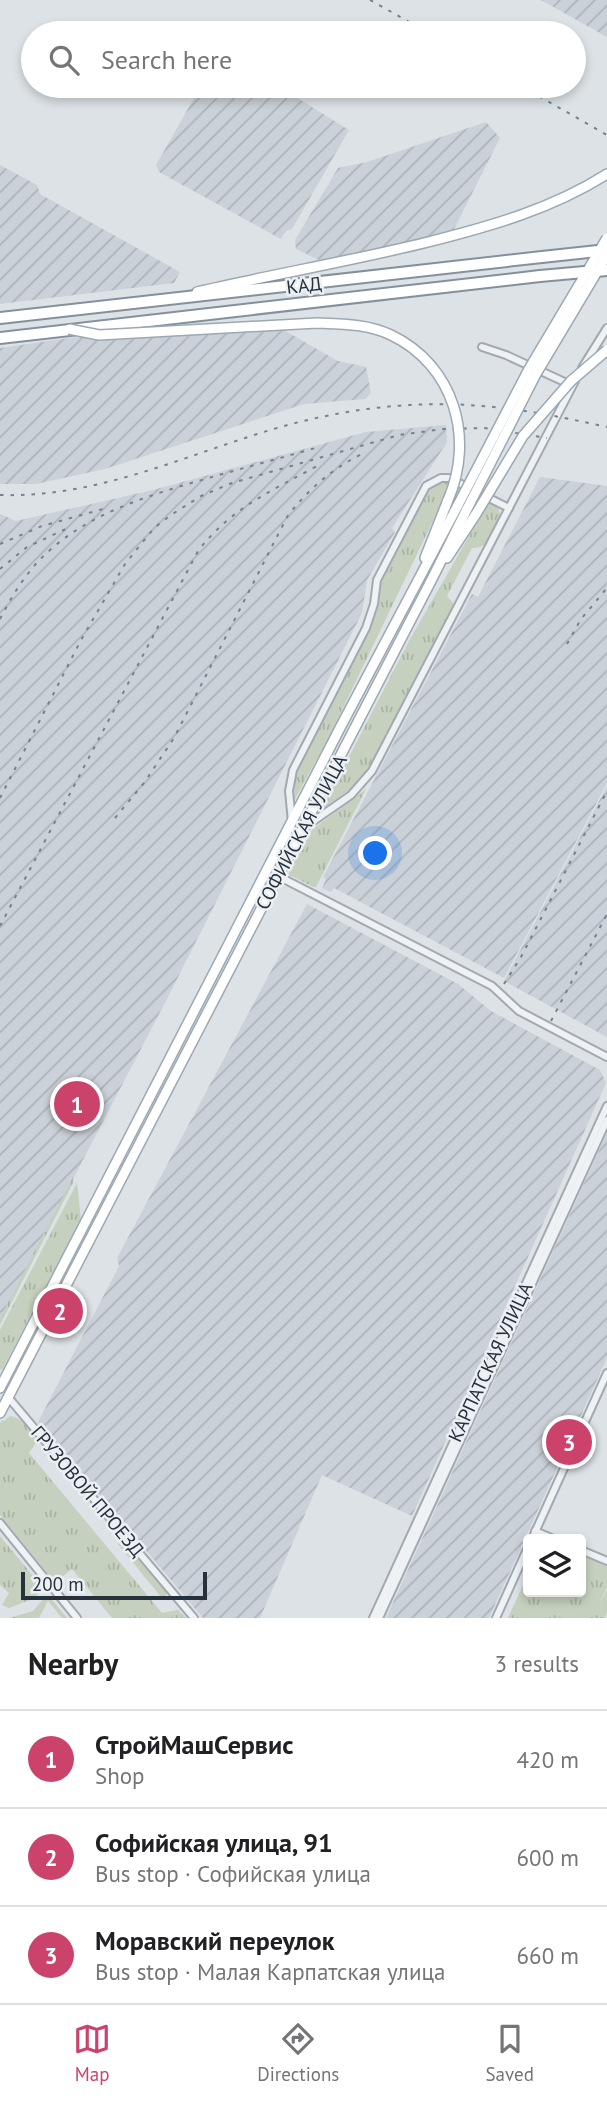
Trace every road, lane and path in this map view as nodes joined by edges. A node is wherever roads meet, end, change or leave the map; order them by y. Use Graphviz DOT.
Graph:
graph roads {
  1 [pos="607,174"];
  2 [pos="607,238"];
  3 [pos="607,250"];
  4 [pos="607,255"];
  5 [pos="607,270"];
  6 [pos="158,301"];
  7 [pos="0,318"];
  8 [pos="607,328"];
  9 [pos="69,329"];
  10 [pos="0,338"];
  11 [pos="482,347"];
  12 [pos="607,350"];
  13 [pos="573,386"];
  14 [pos="462,507"];
  15 [pos="509,508"];
  16 [pos="421,573"];
  17 [pos="432,579"];
  18 [pos="292,823"];
  19 [pos="303,828"];
  20 [pos="278,876"];
  21 [pos="607,1057"];
  22 [pos="607,1106"];
  23 [pos="607,1121"];
  24 [pos="607,1373"];
  25 [pos="0,1388"];
  26 [pos="8,1397"];
  27 [pos="0,1413"];
  28 [pos="0,1523"];
  29 [pos="536,1531"];
  30 [pos="534,1534"];
  31 [pos="543,1534"];
  32 [pos="586,1552"];
  33 [pos="523,1558"];
  34 [pos="607,1561"];
  35 [pos="77,1618"];
  36 [pos="194,1618"];
  37 [pos="373,1618"];
  38 [pos="379,1618"];
  39 [pos="496,1618"];
  1 -- 6 [label="main road"];
  2 -- 14 [label="main road, СОФИЙСКАЯ УЛИЦА, bridge"];
  3 -- 6 [label="highway, КАД, bridge"];
  4 -- 14 [label="main road, СОФИЙСКАЯ УЛИЦА, bridge"];
  5 -- 9 [label="highway, КАД, bridge"];
  6 -- 7 [label="highway, КАД"];
  8 -- 13 [label="street"];
  9 -- 10 [label="highway, КАД"];
  9 -- 16 [label="main road, bridge"];
  11 -- 13 [label="street"];
  12 -- 17 [label="main road, bridge"];
  13 -- 15 [label="street"];
  14 -- 16 [label="main road, СОФИЙСКАЯ УЛИЦА"];
  14 -- 17 [label="main road, СОФИЙСКАЯ УЛИЦА"];
  15 -- 18 [label="street"];
  15 -- 19 [label="street"];
  16 -- 18 [label="main road, СОФИЙСКАЯ УЛИЦА"];
  17 -- 19 [label="main road, СОФИЙСКАЯ УЛИЦА"];
  18 -- 25 [label="main road, СОФИЙСКАЯ УЛИЦА"];
  19 -- 20 [label="main road, СОФИЙСКАЯ УЛИЦА"];
  20 -- 21 [label="street"];
  20 -- 26 [label="main road, СОФИЙСКАЯ УЛИЦА"];
  22 -- 37 [label="street, КАРПАТСКАЯ УЛИЦА"];
  23 -- 38 [label="street, КАРПАТСКАЯ УЛИЦА"];
  24 -- 29 [label="street"];
  26 -- 27 [label="main road, СОФИЙСКАЯ УЛИЦА"];
  26 -- 36 [label="street, ГРУЗОВОЙ ПРОЕЗД"];
  28 -- 35 [label="street"];
  29 -- 30 [label="street"];
  29 -- 31 [label="street"];
  32 -- 34 [label="street"];
  33 -- 39 [label="street"];
}
